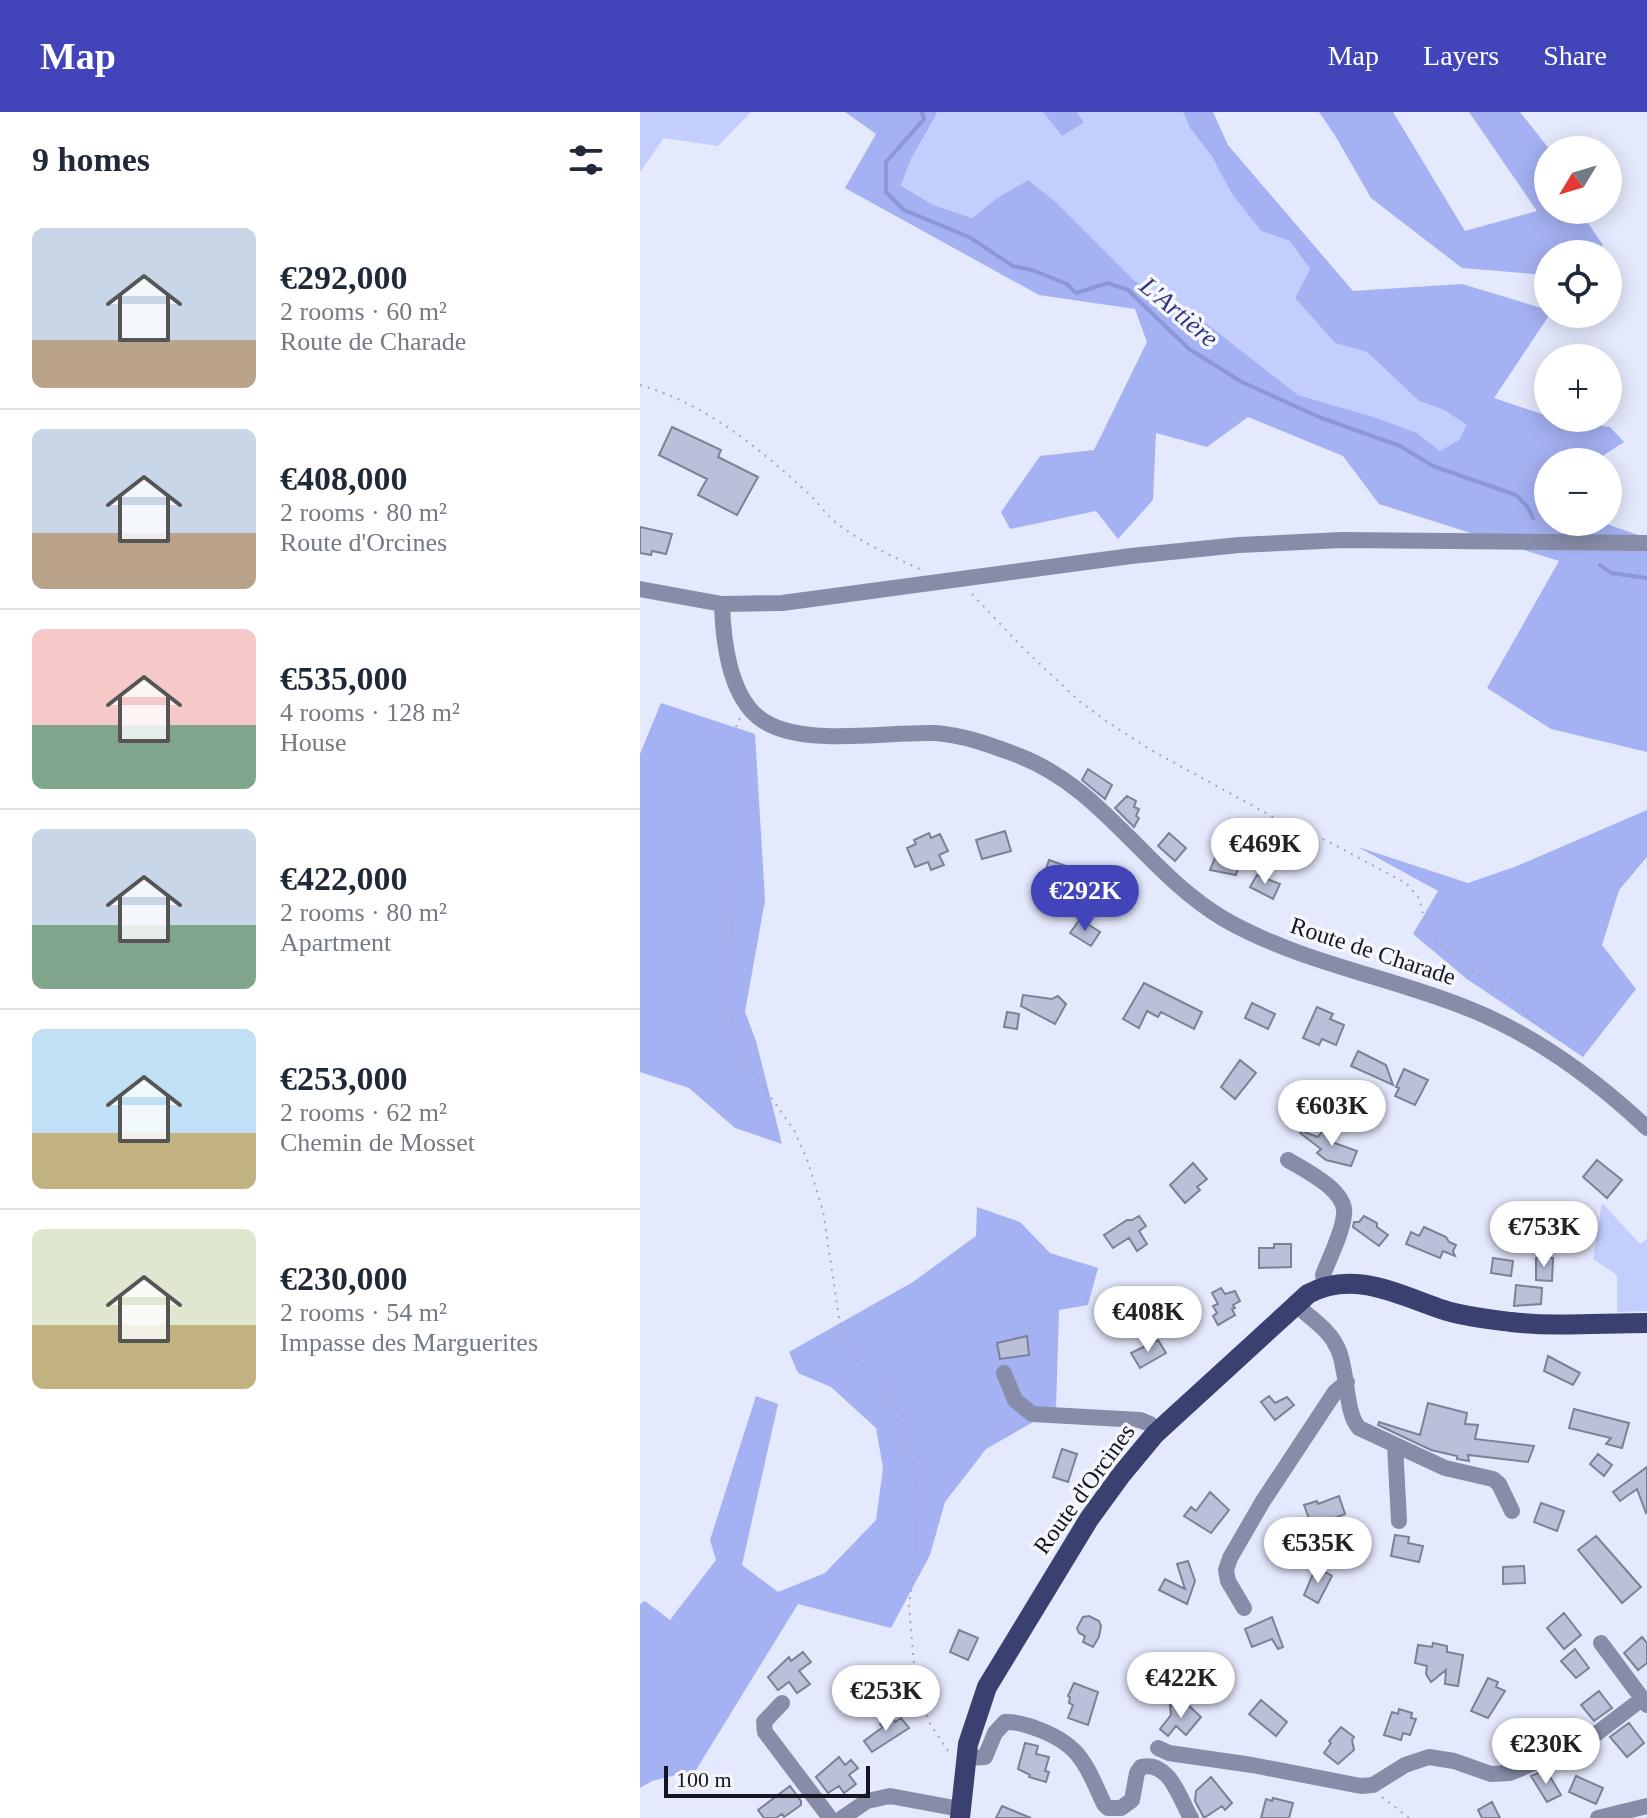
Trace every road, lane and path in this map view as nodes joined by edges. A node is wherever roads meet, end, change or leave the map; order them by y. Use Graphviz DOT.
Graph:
graph roads {
  1 [pos="640,385"];
  2 [pos="1647,543"];
  3 [pos="946,582"];
  4 [pos="640,589"];
  5 [pos="722,604"];
  6 [pos="747,705"];
  7 [pos="1540,1029"];
  8 [pos="1647,1128"];
  9 [pos="1288,1160"];
  10 [pos="1325,1285"];
  11 [pos="1295,1303"];
  12 [pos="1647,1323"];
  13 [pos="1004,1373"];
  14 [pos="1347,1382"];
  15 [pos="1158,1431"];
  16 [pos="1395,1445"];
  17 [pos="1512,1511"];
  18 [pos="1399,1521"];
  19 [pos="1244,1608"];
  20 [pos="1601,1643"];
  21 [pos="1645,1702"];
  22 [pos="782,1703"];
  23 [pos="1158,1748"];
  24 [pos="965,1760"];
  25 [pos="1373,1785"];
  26 [pos="1647,1806"];
  27 [pos="960,1813"];
  28 [pos="830,1818"];
  29 [pos="842,1818"];
  30 [pos="1191,1818"];
  31 [pos="1409,1818"];
  32 [pos="1598,1818"];
  1 -- 3 [label="path"];
  2 -- 3 [label="street"];
  3 -- 5 [label="street"];
  3 -- 7 [label="path"];
  4 -- 5 [label="street"];
  5 -- 6 [label="street"];
  6 -- 8 [label="street, Route de Charade"];
  6 -- 24 [label="path"];
  9 -- 10 [label="street"];
  10 -- 11 [label="main road, Route d'Orcines"];
  10 -- 12 [label="main road, Route d'Orcines"];
  11 -- 14 [label="street"];
  11 -- 15 [label="main road, Route d'Orcines"];
  13 -- 15 [label="street"];
  14 -- 16 [label="street"];
  14 -- 19 [label="street"];
  15 -- 24 [label="main road, Route d'Orcines"];
  16 -- 17 [label="street"];
  16 -- 18 [label="street"];
  20 -- 21 [label="street"];
  21 -- 25 [label="street"];
  22 -- 28 [label="street"];
  23 -- 25 [label="street"];
  24 -- 27 [label="main road, Route d'Orcines"];
  24 -- 30 [label="street"];
  25 -- 31 [label="path"];
  26 -- 32 [label="street"];
  27 -- 29 [label="street"];
}
